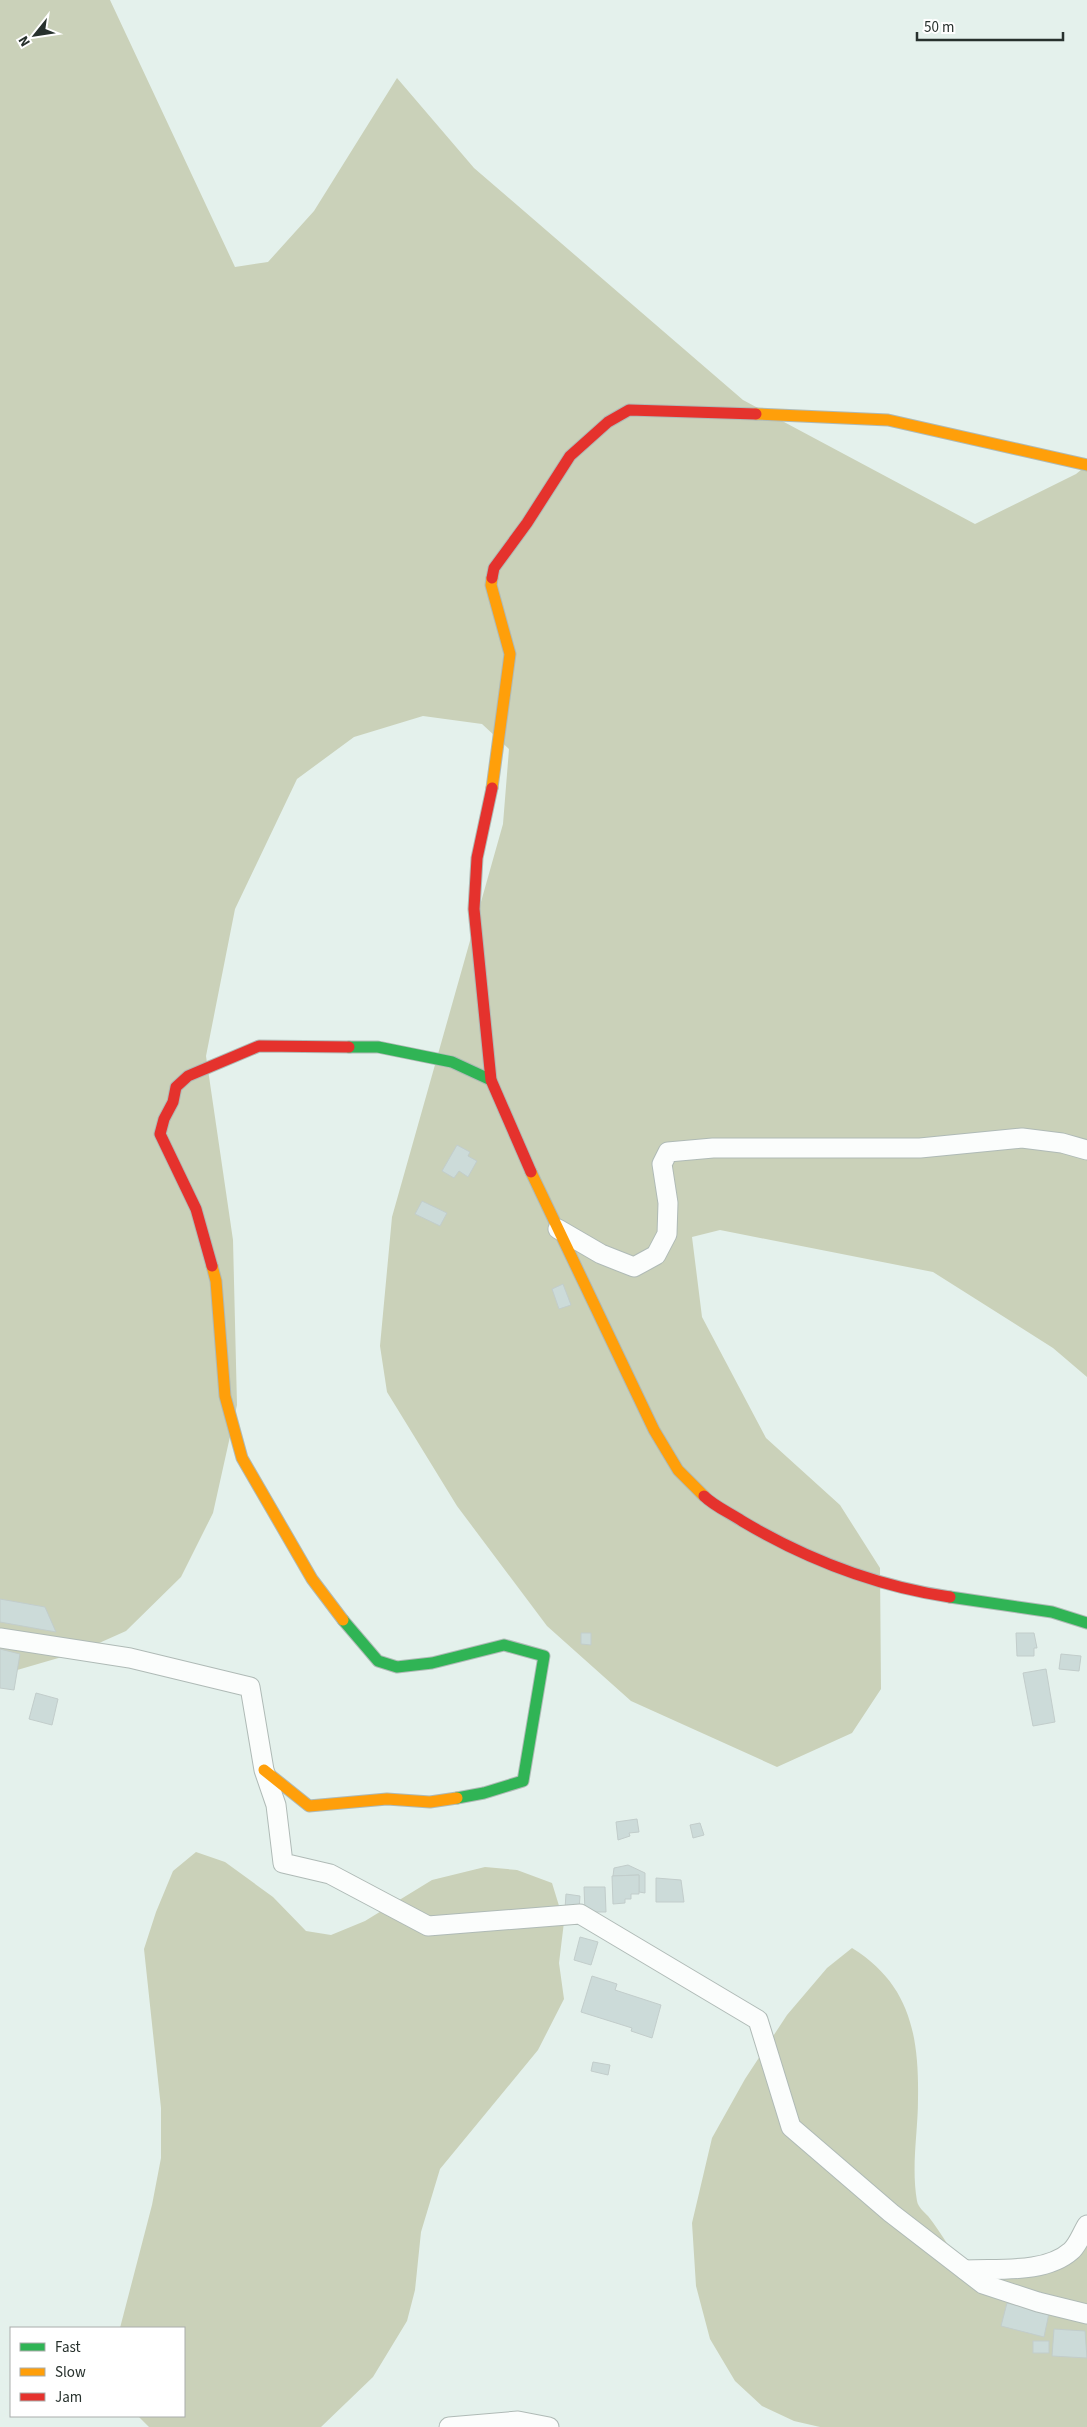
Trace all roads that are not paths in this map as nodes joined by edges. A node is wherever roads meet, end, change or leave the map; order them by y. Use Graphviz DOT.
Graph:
graph roads {
  1 [pos="1087,465"];
  2 [pos="491,1080"];
  3 [pos="1087,1150"];
  4 [pos="558,1229"];
  5 [pos="1087,1623"];
  6 [pos="0,1638"];
  7 [pos="264,1770"];
  8 [pos="1087,2225"];
  9 [pos="965,2270"];
  10 [pos="1087,2314"];
  11 [pos="449,2427"];
  12 [pos="549,2427"];
  1 -- 2 [label="street"];
  2 -- 4 [label="street"];
  2 -- 7 [label="street"];
  3 -- 4 [label="street"];
  4 -- 5 [label="street"];
  6 -- 7 [label="street"];
  7 -- 9 [label="street"];
  8 -- 9 [label="street"];
  9 -- 10 [label="street"];
  11 -- 12 [label="street"];
}
